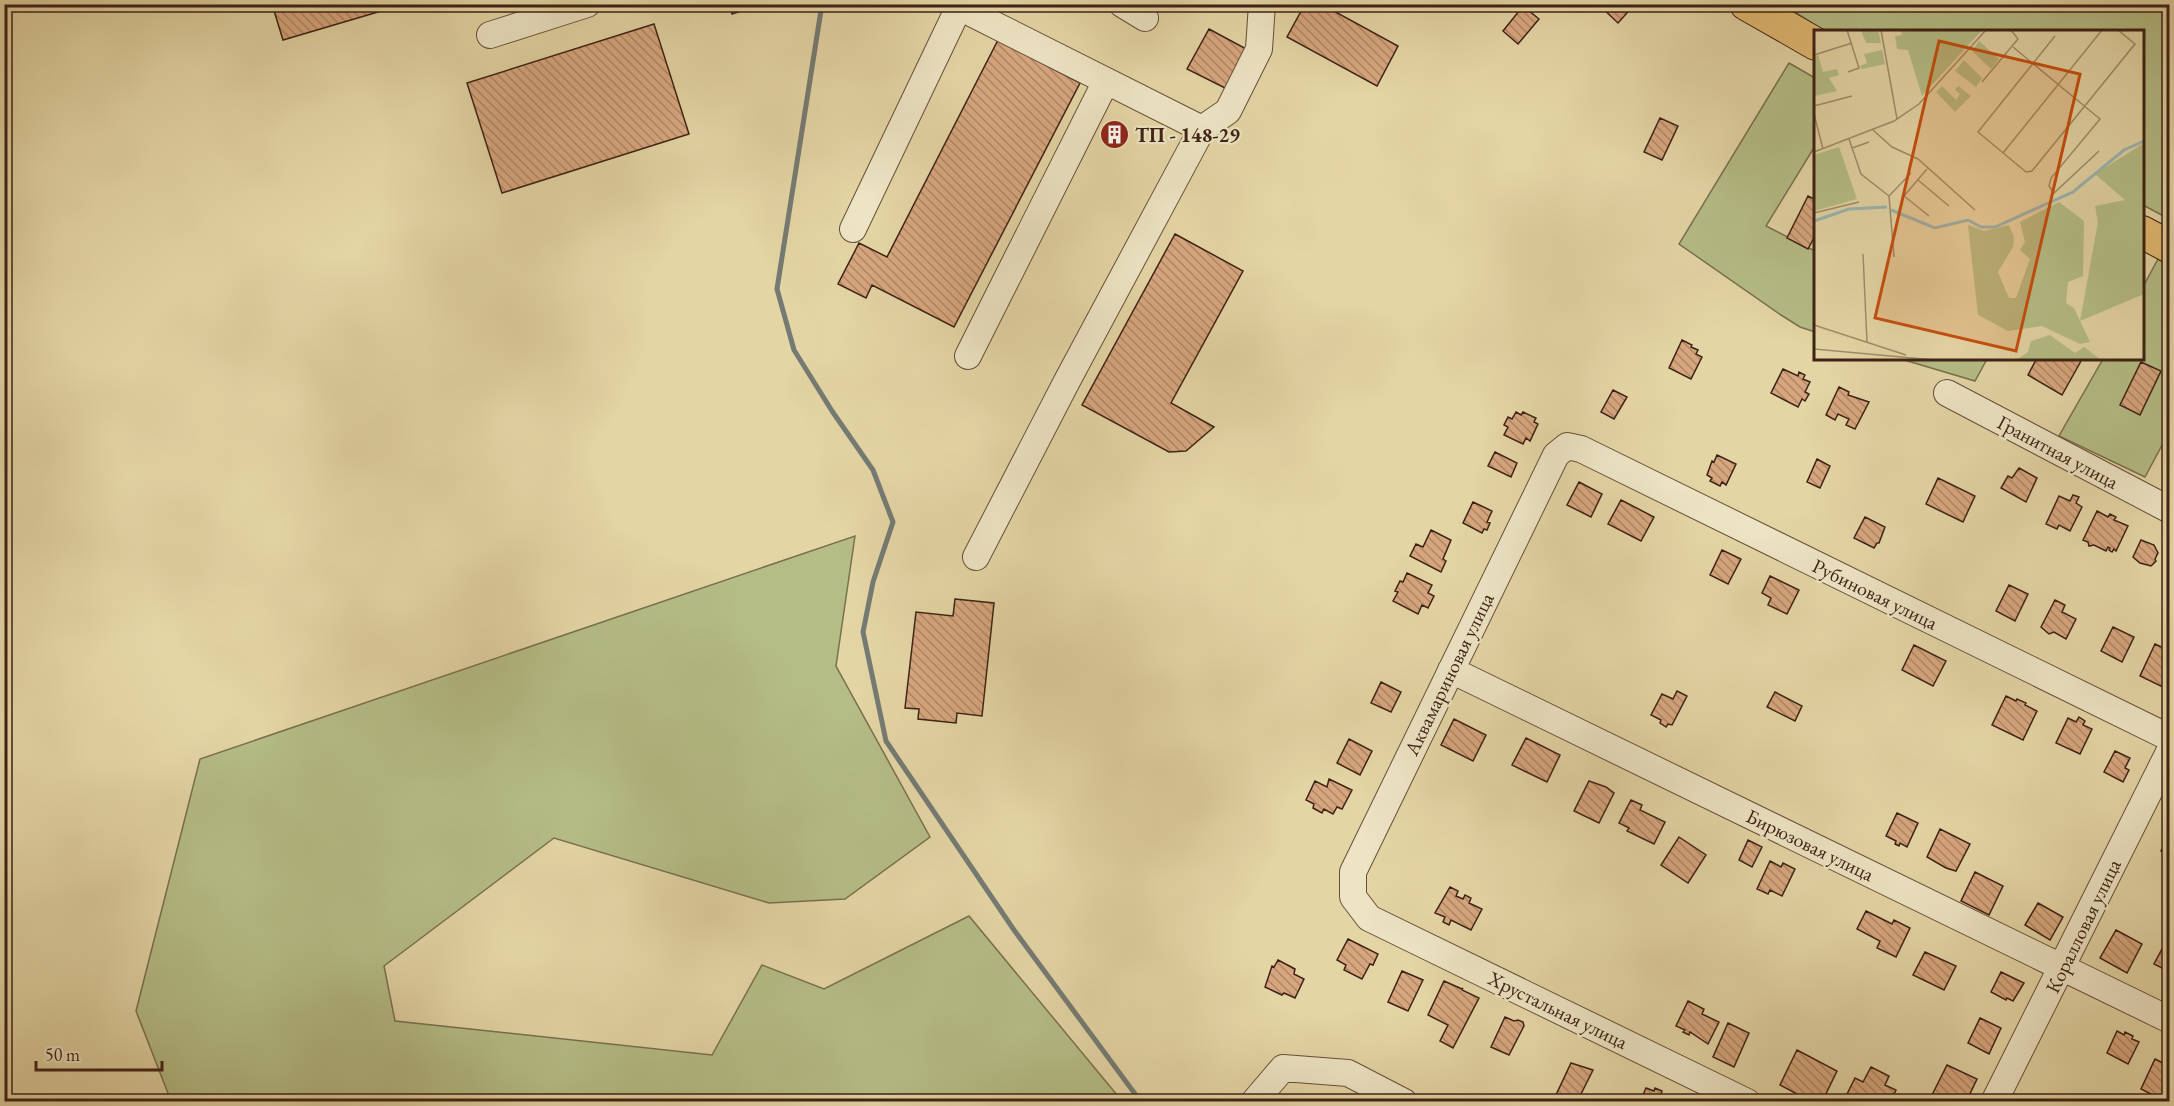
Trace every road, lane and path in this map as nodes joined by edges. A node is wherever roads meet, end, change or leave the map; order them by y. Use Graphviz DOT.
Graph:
graph roads {
  1 [pos="587,4"];
  2 [pos="1122,4"];
  3 [pos="1262,4"];
  4 [pos="1746,4"];
  5 [pos="1145,18"];
  6 [pos="490,35"];
  7 [pos="1814,43"];
  8 [pos="1106,81"];
  9 [pos="1202,129"];
  10 [pos="853,229"];
  11 [pos="2144,233"];
  12 [pos="2169,247"];
  13 [pos="968,356"];
  14 [pos="1947,393"];
  15 [pos="1581,449"];
  16 [pos="2169,510"];
  17 [pos="976,556"];
  18 [pos="1451,670"];
  19 [pos="2169,738"];
  20 [pos="2169,750"];
  21 [pos="1369,918"];
  22 [pos="2062,968"];
  23 [pos="2169,1020"];
  24 [pos="1254,1101"];
  25 [pos="1404,1101"];
  26 [pos="1747,1101"];
  27 [pos="1994,1101"];
  1 -- 6 [label="street"];
  2 -- 5 [label="street"];
  3 -- 9 [label="street"];
  4 -- 7 [label="main road"];
  8 -- 9 [label="street"];
  8 -- 10 [label="street"];
  8 -- 13 [label="street"];
  9 -- 17 [label="street"];
  11 -- 12 [label="main road"];
  14 -- 16 [label="street, Гранитная улица"];
  15 -- 18 [label="street, Аквамариновая улица"];
  15 -- 19 [label="street, Рубиновая улица"];
  18 -- 21 [label="street, Аквамариновая улица"];
  18 -- 22 [label="street, Бирюзовая улица"];
  20 -- 22 [label="street, Коралловая улица"];
  21 -- 26 [label="street, Хрустальная улица"];
  22 -- 23 [label="street, Бирюзовая улица"];
  22 -- 27 [label="street, Коралловая улица"];
  24 -- 25 [label="street"];
}
